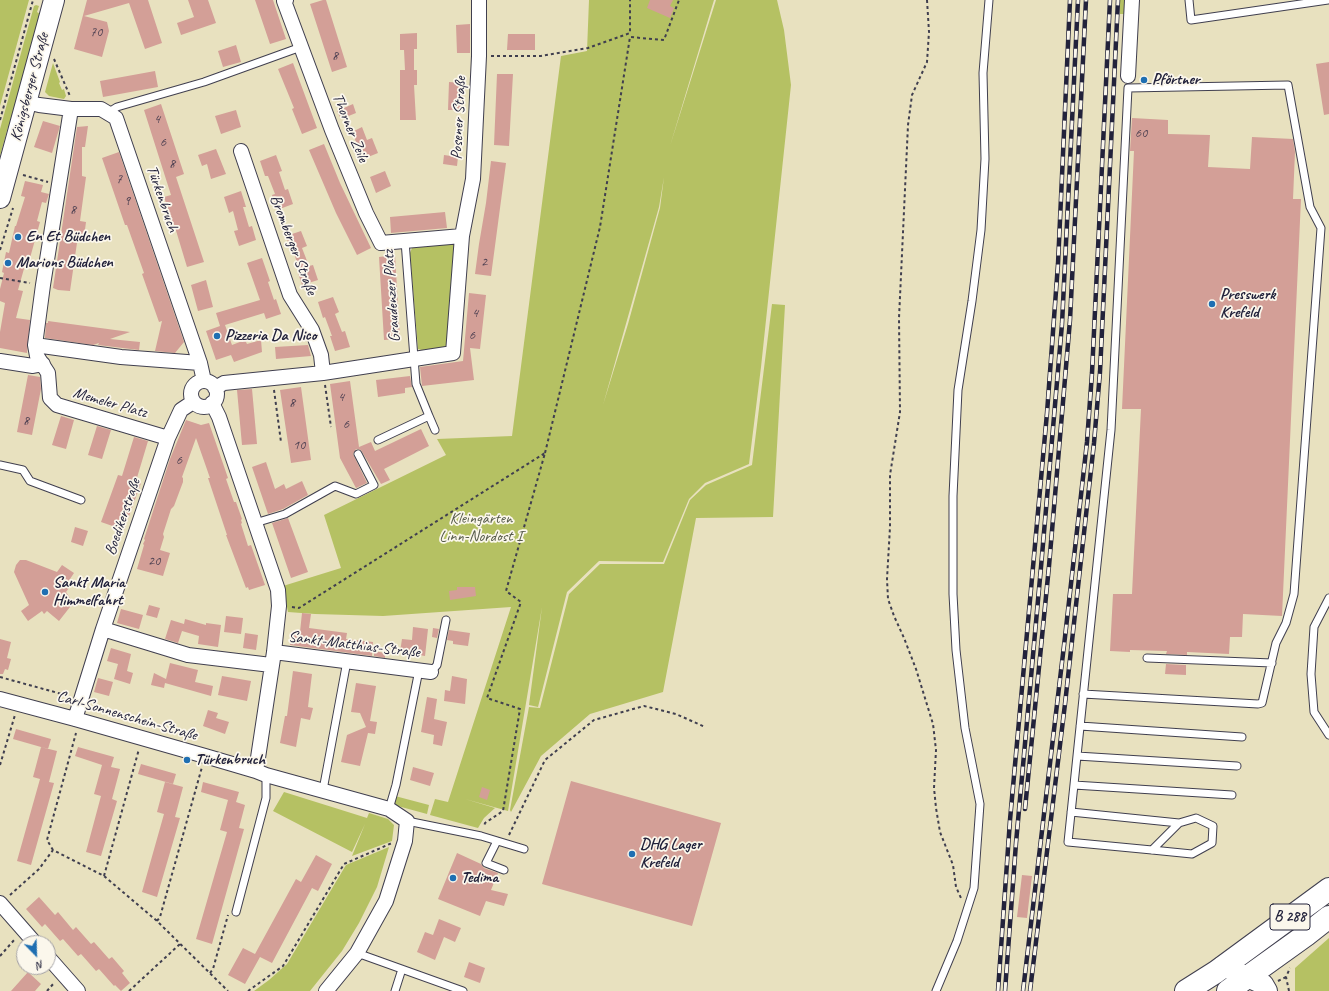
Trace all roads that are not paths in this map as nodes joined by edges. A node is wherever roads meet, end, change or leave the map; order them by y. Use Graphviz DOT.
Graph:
graph roads {
  1 [pos="54,0"];
  2 [pos="285,0"];
  3 [pos="479,0"];
  4 [pos="989,0"];
  5 [pos="1132,0"];
  6 [pos="1189,0"];
  7 [pos="1328,0"];
  8 [pos="301,47"];
  9 [pos="1128,82"];
  10 [pos="26,102"];
  11 [pos="71,103"];
  12 [pos="109,112"];
  13 [pos="241,151"];
  14 [pos="0,198"];
  15 [pos="462,236"];
  16 [pos="405,240"];
  17 [pos="35,345"];
  18 [pos="414,358"];
  19 [pos="0,361"];
  20 [pos="200,363"];
  21 [pos="43,364"];
  22 [pos="323,373"];
  23 [pos="210,384"];
  24 [pos="194,402"];
  25 [pos="212,403"];
  26 [pos="429,416"];
  27 [pos="436,430"];
  28 [pos="168,438"];
  29 [pos="378,440"];
  30 [pos="358,454"];
  31 [pos="0,465"];
  32 [pos="81,500"];
  33 [pos="255,523"];
  34 [pos="1329,598"];
  35 [pos="446,620"];
  36 [pos="103,629"];
  37 [pos="1147,658"];
  38 [pos="272,659"];
  39 [pos="347,661"];
  40 [pos="1272,663"];
  41 [pos="425,671"];
  42 [pos="1083,694"];
  43 [pos="0,699"];
  44 [pos="75,719"];
  45 [pos="1080,726"];
  46 [pos="1329,735"];
  47 [pos="1242,737"];
  48 [pos="1077,756"];
  49 [pos="1237,766"];
  50 [pos="261,773"];
  51 [pos="1074,785"];
  52 [pos="324,790"];
  53 [pos="1232,795"];
  54 [pos="389,810"];
  55 [pos="1071,812"];
  56 [pos="407,820"];
  57 [pos="1179,823"];
  58 [pos="497,841"];
  59 [pos="524,849"];
  60 [pos="1152,850"];
  61 [pos="504,870"];
  62 [pos="1329,889"];
  63 [pos="0,903"];
  64 [pos="236,912"];
  65 [pos="1329,917"];
  66 [pos="28,935"];
  67 [pos="1251,946"];
  68 [pos="357,953"];
  69 [pos="56,966"];
  70 [pos="1223,966"];
  71 [pos="402,969"];
  72 [pos="1257,986"];
  73 [pos="78,991"];
  74 [pos="326,991"];
  75 [pos="395,991"];
  76 [pos="462,991"];
  77 [pos="936,991"];
  78 [pos="1186,991"];
  79 [pos="1228,991"];
  1 -- 10 [label="street, Königsberger Straße"];
  2 -- 8 [label="street, Thorner Zeile"];
  3 -- 15 [label="street, Posener Straße"];
  4 -- 77 [label="lane"];
  5 -- 9 [label="street"];
  6 -- 7 [label="lane"];
  8 -- 12 [label="lane"];
  8 -- 16 [label="street, Thorner Zeile"];
  9 -- 40 [label="lane"];
  9 -- 42 [label="lane"];
  10 -- 11 [label="street"];
  10 -- 14 [label="street, Königsberger Straße"];
  11 -- 12 [label="street"];
  11 -- 17 [label="street"];
  12 -- 20 [label="street, Türkenbruch"];
  13 -- 22 [label="street, Bromberger Straße"];
  15 -- 16 [label="street, Graudenzer Platz"];
  15 -- 18 [label="street"];
  16 -- 18 [label="lane, Graudenzer Platz"];
  17 -- 20 [label="street"];
  17 -- 21 [label="street, Memeler Platz"];
  18 -- 22 [label="street"];
  18 -- 26 [label="lane, Graudenzer Platz"];
  19 -- 21 [label="street"];
  20 -- 23 [label="street, Türkenbruch"];
  21 -- 28 [label="street, Memeler Platz"];
  22 -- 23 [label="street"];
  23 -- 24 [label="street"];
  23 -- 25 [label="street, Türkenbruch"];
  24 -- 25 [label="street"];
  24 -- 28 [label="street, Boedikerstraße"];
  25 -- 33 [label="street"];
  26 -- 27 [label="lane, Graudenzer Platz"];
  26 -- 29 [label="lane"];
  28 -- 36 [label="street, Boedikerstraße"];
  30 -- 33 [label="lane"];
  31 -- 32 [label="lane"];
  33 -- 38 [label="street"];
  34 -- 46 [label="lane"];
  35 -- 41 [label="lane"];
  36 -- 38 [label="street, Sankt-Matthias-Straße"];
  36 -- 44 [label="street, Boedikerstraße"];
  37 -- 40 [label="lane"];
  38 -- 39 [label="street, Sankt-Matthias-Straße"];
  38 -- 50 [label="street"];
  39 -- 41 [label="street, Sankt-Matthias-Straße"];
  39 -- 52 [label="lane"];
  40 -- 42 [label="lane"];
  41 -- 54 [label="lane"];
  42 -- 45 [label="lane"];
  43 -- 44 [label="street, Carl-Sonnenschein-Straße"];
  44 -- 50 [label="street, Carl-Sonnenschein-Straße"];
  45 -- 47 [label="lane"];
  45 -- 48 [label="lane"];
  48 -- 49 [label="lane"];
  48 -- 51 [label="lane"];
  50 -- 52 [label="street, Carl-Sonnenschein-Straße"];
  50 -- 64 [label="lane"];
  51 -- 53 [label="lane"];
  51 -- 55 [label="lane"];
  52 -- 54 [label="street, Carl-Sonnenschein-Straße"];
  54 -- 56 [label="street, Carl-Sonnenschein-Straße"];
  55 -- 57 [label="lane"];
  55 -- 60 [label="lane"];
  56 -- 58 [label="lane, Carl-Sonnenschein-Straße"];
  56 -- 68 [label="street"];
  57 -- 60 [label="lane"];
  57 -- 60 [label="lane"];
  58 -- 59 [label="lane, Carl-Sonnenschein-Straße"];
  58 -- 61 [label="lane"];
  62 -- 67 [label="main road, B 288"];
  63 -- 66 [label="street"];
  65 -- 72 [label="main road, B 288"];
  67 -- 70 [label="main road, B 288"];
  67 -- 72 [label="street"];
  68 -- 71 [label="lane"];
  68 -- 74 [label="street"];
  69 -- 73 [label="street"];
  70 -- 72 [label="street"];
  70 -- 78 [label="main road, B 288"];
  71 -- 75 [label="lane"];
  71 -- 76 [label="lane"];
  72 -- 79 [label="main road, B 288"];
}
